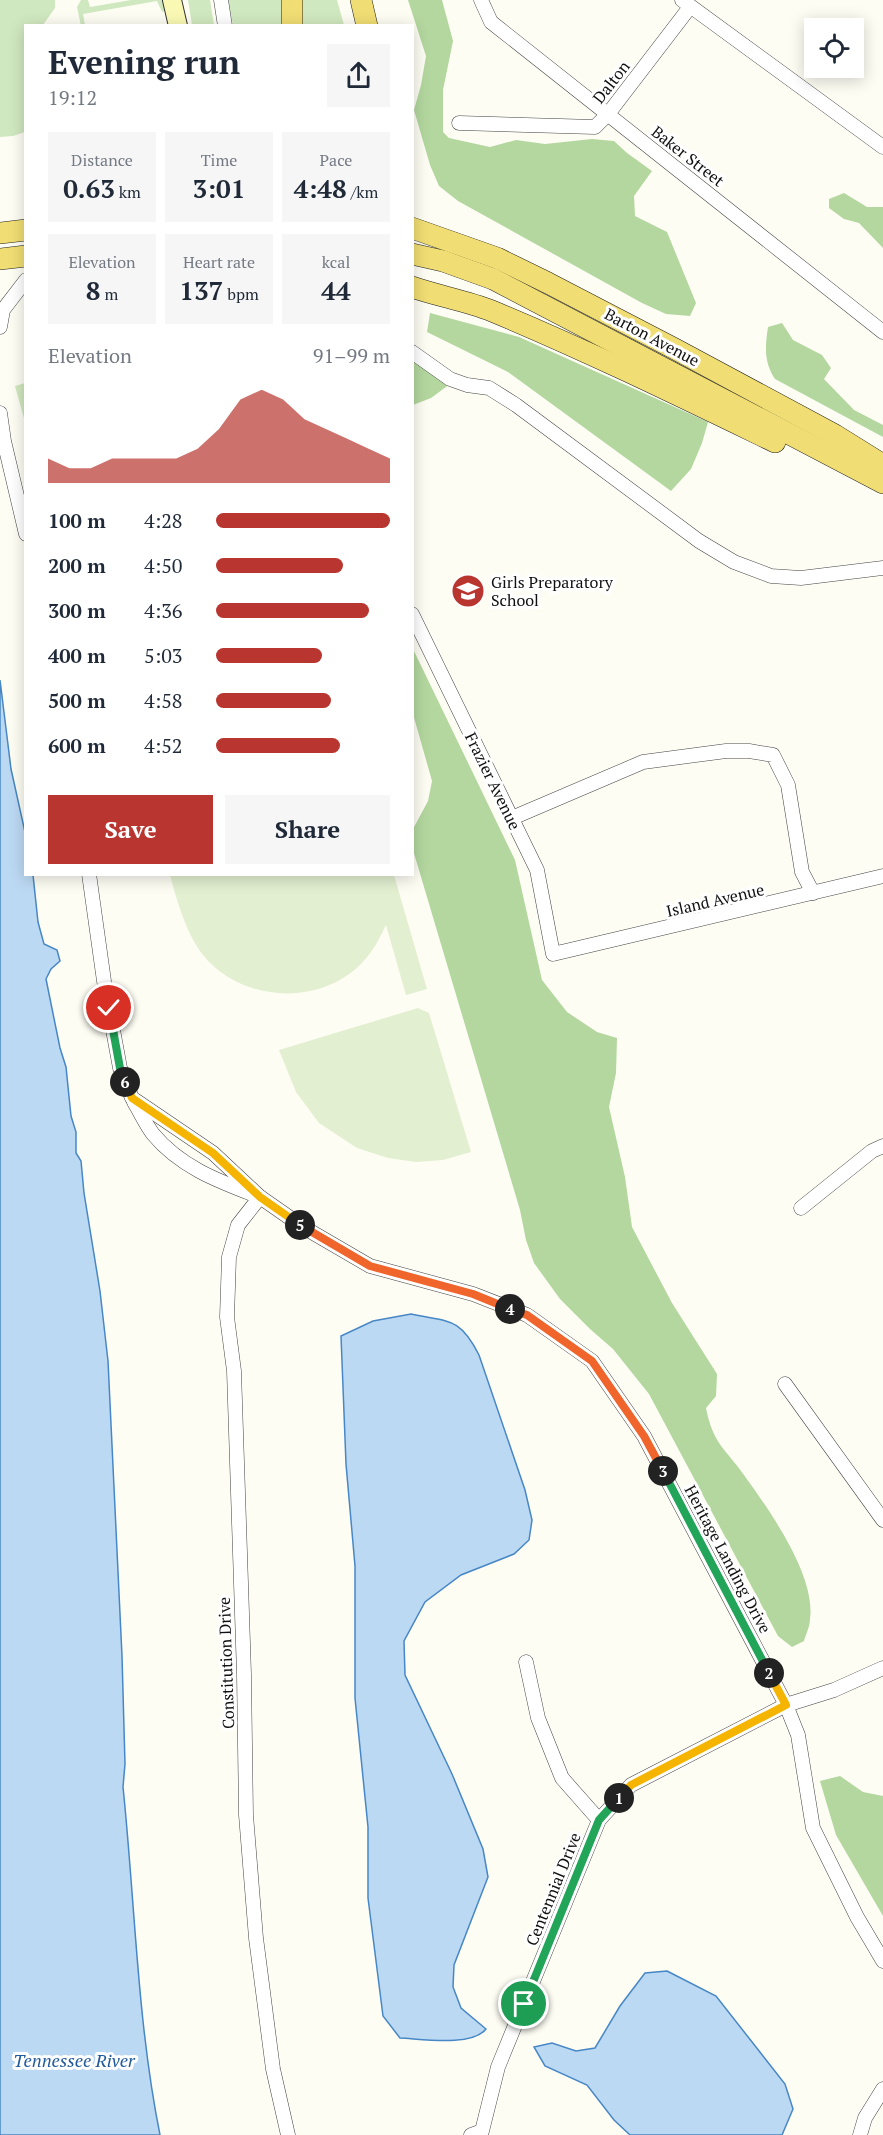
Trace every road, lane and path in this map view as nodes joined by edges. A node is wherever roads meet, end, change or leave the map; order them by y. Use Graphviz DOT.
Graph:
graph roads {
  1 [pos="172,0"];
  2 [pos="220,0"];
  3 [pos="292,0"];
  4 [pos="361,0"];
  5 [pos="481,0"];
  6 [pos="686,3"];
  7 [pos="178,24"];
  8 [pos="225,24"];
  9 [pos="292,24"];
  10 [pos="367,24"];
  11 [pos="608,114"];
  12 [pos="459,123"];
  13 [pos="883,147"];
  14 [pos="414,229"];
  15 [pos="24,230"];
  16 [pos="0,233"];
  17 [pos="414,254"];
  18 [pos="24,256"];
  19 [pos="0,259"];
  20 [pos="24,283"];
  21 [pos="414,288"];
  22 [pos="0,327"];
  23 [pos="883,332"];
  24 [pos="414,353"];
  25 [pos="0,413"];
  26 [pos="883,465"];
  27 [pos="883,485"];
  28 [pos="24,526"];
  29 [pos="883,568"];
  30 [pos="414,618"];
  31 [pos="512,818"];
  32 [pos="90,876"];
  33 [pos="883,876"];
  34 [pos="813,893"];
  35 [pos="553,954"];
  36 [pos="132,1098"];
  37 [pos="883,1146"];
  38 [pos="260,1197"];
  39 [pos="801,1208"];
  40 [pos="785,1384"];
  41 [pos="883,1520"];
  42 [pos="526,1662"];
  43 [pos="883,1668"];
  44 [pos="786,1705"];
  45 [pos="599,1820"];
  46 [pos="883,1960"];
  47 [pos="883,2090"];
  48 [pos="480,2134"];
  49 [pos="288,2135"];
  50 [pos="860,2135"];
  1 -- 7 [label="street"];
  2 -- 8 [label="street"];
  3 -- 9 [label="main road"];
  4 -- 10 [label="main road"];
  5 -- 11 [label="street, Baker Street"];
  6 -- 11 [label="street, Dalton"];
  6 -- 13 [label="street"];
  11 -- 12 [label="street, Dalton"];
  11 -- 23 [label="street, Baker Street"];
  14 -- 26 [label="main road, Barton Avenue"];
  15 -- 16 [label="main road"];
  17 -- 27 [label="main road, Barton Avenue"];
  18 -- 19 [label="main road"];
  20 -- 22 [label="street"];
  21 -- 27 [label="main road"];
  24 -- 29 [label="street"];
  25 -- 28 [label="street"];
  30 -- 31 [label="street, Frazier Avenue"];
  31 -- 34 [label="street"];
  31 -- 35 [label="street, Frazier Avenue"];
  32 -- 36 [label="street, Heritage Landing Drive"];
  33 -- 34 [label="street, Island Avenue"];
  34 -- 35 [label="street, Island Avenue"];
  36 -- 38 [label="street, Heritage Landing Drive"];
  36 -- 38 [label="street, Heritage Landing Drive"];
  37 -- 39 [label="street"];
  38 -- 44 [label="street, Heritage Landing Drive"];
  38 -- 49 [label="street, Constitution Drive"];
  40 -- 41 [label="street"];
  42 -- 45 [label="street"];
  43 -- 44 [label="street, Centennial Drive"];
  44 -- 45 [label="street, Centennial Drive"];
  44 -- 46 [label="street, Heritage Landing Drive"];
  45 -- 48 [label="street, Centennial Drive"];
  47 -- 50 [label="street"];
}
